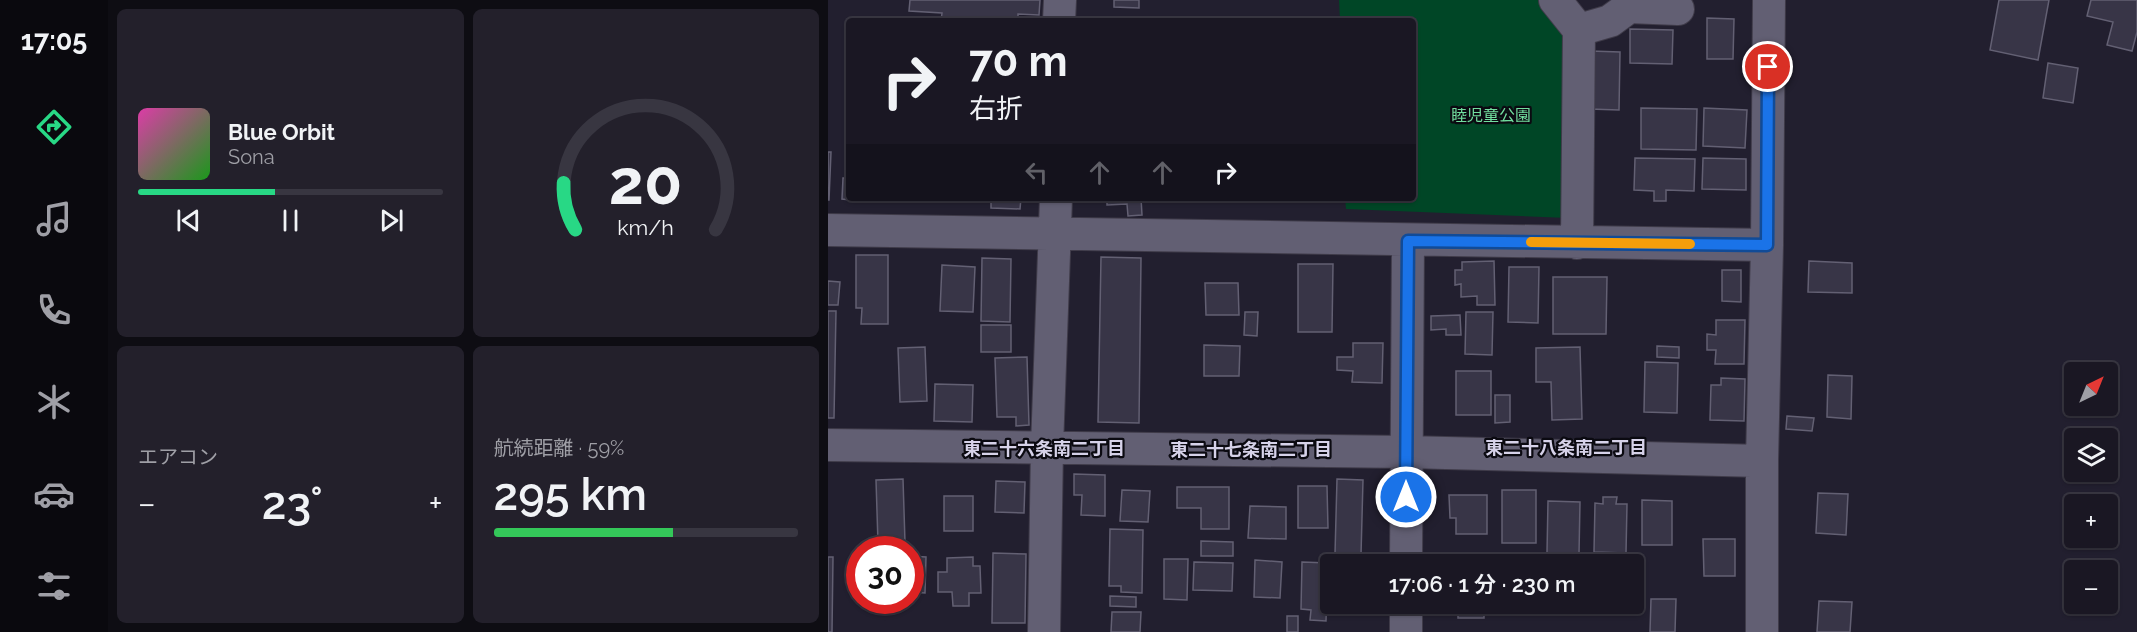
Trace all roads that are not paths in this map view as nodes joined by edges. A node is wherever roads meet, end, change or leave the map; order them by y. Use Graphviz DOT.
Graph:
graph roads {
  1 [pos="1060,0"];
  2 [pos="1555,0"];
  3 [pos="1769,0"];
  4 [pos="1678,9"];
  5 [pos="1059,18"];
  6 [pos="1579,30"];
  7 [pos="1056,201"];
  8 [pos="828,230"];
  9 [pos="1056,233"];
  10 [pos="1408,241"];
  11 [pos="1577,243"];
  12 [pos="1767,245"];
  13 [pos="828,445"];
  14 [pos="1047,447"];
  15 [pos="1406,452"];
  16 [pos="1762,461"];
  17 [pos="1406,554"];
  18 [pos="1406,614"];
  19 [pos="1044,632"];
  20 [pos="1406,632"];
  21 [pos="1762,632"];
  1 -- 5 [label="street"];
  2 -- 6 [label="street"];
  3 -- 12 [label="street"];
  4 -- 6 [label="street"];
  6 -- 11 [label="street"];
  7 -- 9 [label="street"];
  8 -- 9 [label="street"];
  9 -- 10 [label="street"];
  9 -- 14 [label="street"];
  10 -- 11 [label="street"];
  10 -- 15 [label="street"];
  11 -- 12 [label="street"];
  12 -- 16 [label="street"];
  13 -- 14 [label="street"];
  14 -- 15 [label="street"];
  14 -- 19 [label="street"];
  15 -- 16 [label="street"];
  15 -- 17 [label="street"];
  16 -- 21 [label="street"];
  18 -- 20 [label="street"];
}
